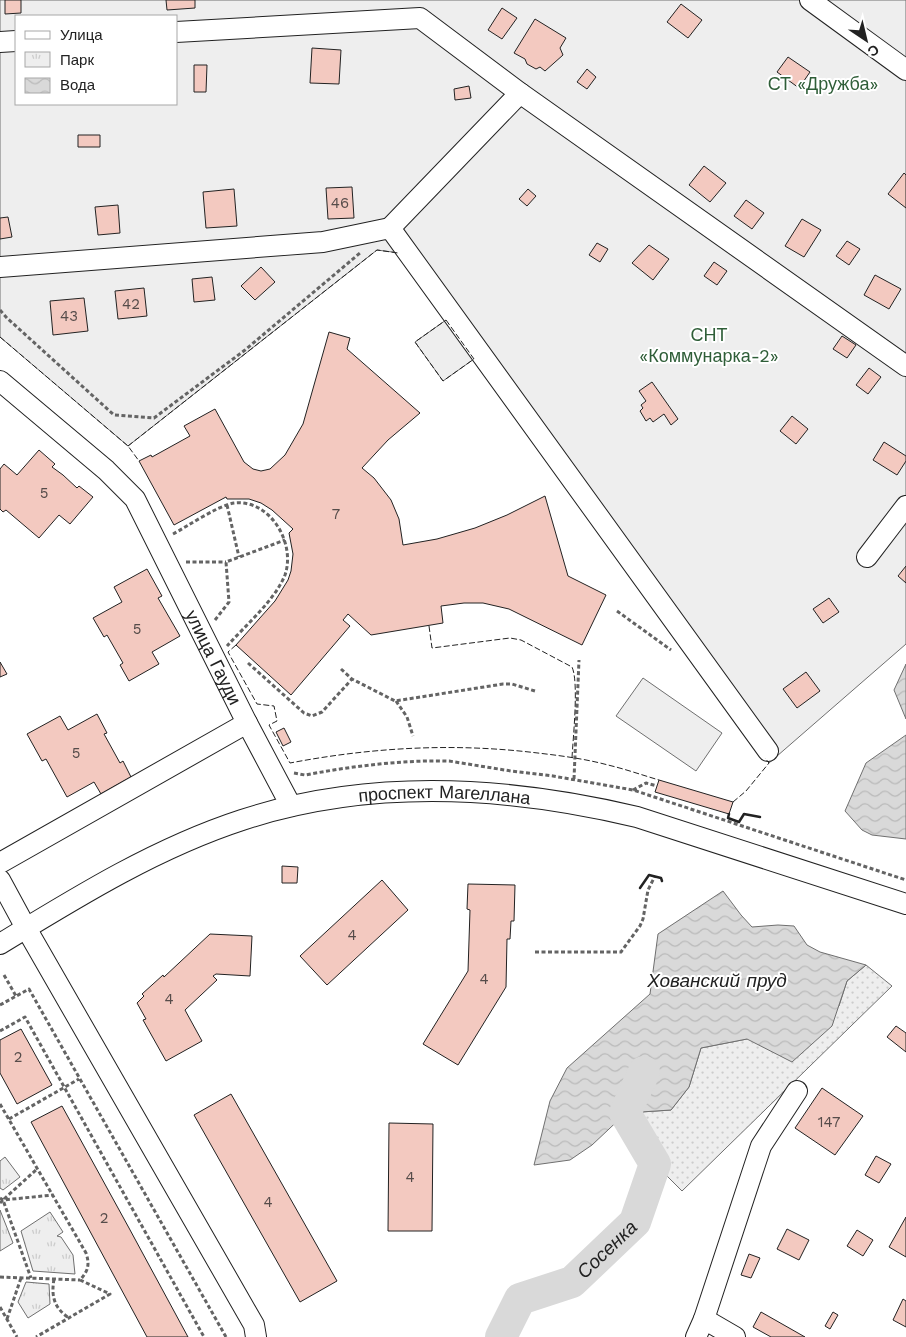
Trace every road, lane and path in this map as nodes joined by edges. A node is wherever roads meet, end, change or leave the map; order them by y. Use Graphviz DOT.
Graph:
graph roads {
  1 [pos="810,0"];
  2 [pos="178,32"];
  3 [pos="15,41"];
  4 [pos="0,42"];
  5 [pos="906,70"];
  6 [pos="520,93"];
  7 [pos="390,228"];
  8 [pos="367,248"];
  9 [pos="0,267"];
  10 [pos="0,310"];
  11 [pos="906,366"];
  12 [pos="0,381"];
  13 [pos="226,505"];
  14 [pos="906,506"];
  15 [pos="285,540"];
  16 [pos="157,543"];
  17 [pos="867,557"];
  18 [pos="239,558"];
  19 [pos="187,562"];
  20 [pos="226,562"];
  21 [pos="617,611"];
  22 [pos="202,633"];
  23 [pos="676,656"];
  24 [pos="215,659"];
  25 [pos="579,660"];
  26 [pos="248,663"];
  27 [pos="341,669"];
  28 [pos="352,679"];
  29 [pos="535,691"];
  30 [pos="396,700"];
  31 [pos="247,723"];
  32 [pos="412,736"];
  33 [pos="768,751"];
  34 [pos="292,772"];
  35 [pos="574,779"];
  36 [pos="657,786"];
  37 [pos="633,790"];
  38 [pos="291,806"];
  39 [pos="0,863"];
  40 [pos="655,876"];
  41 [pos="0,880"];
  42 [pos="906,880"];
  43 [pos="906,904"];
  44 [pos="26,928"];
  45 [pos="0,944"];
  46 [pos="535,952"];
  47 [pos="4,975"];
  48 [pos="16,996"];
  49 [pos="0,1005"];
  50 [pos="0,1031"];
  51 [pos="80,1079"];
  52 [pos="64,1087"];
  53 [pos="797,1091"];
  54 [pos="0,1104"];
  55 [pos="9,1119"];
  56 [pos="37,1169"];
  57 [pos="53,1195"];
  58 [pos="1,1200"];
  59 [pos="0,1277"];
  60 [pos="22,1278"];
  61 [pos="31,1278"];
  62 [pos="54,1279"];
  63 [pos="80,1280"];
  64 [pos="0,1307"];
  65 [pos="69,1318"];
  66 [pos="6,1319"];
  67 [pos="700,1328"];
  68 [pos="17,1337"];
  69 [pos="36,1337"];
  70 [pos="204,1337"];
  71 [pos="226,1337"];
  72 [pos="256,1337"];
  73 [pos="735,1337"];
  1 -- 5 [label="street"];
  2 -- 6 [label="street"];
  3 -- 4 [label="street"];
  6 -- 7 [label="street"];
  6 -- 11 [label="street"];
  7 -- 9 [label="street"];
  7 -- 33 [label="street"];
  8 -- 10 [label="path"];
  12 -- 16 [label="street, улица Гауди"];
  13 -- 15 [label="path"];
  13 -- 16 [label="path"];
  13 -- 18 [label="path"];
  14 -- 17 [label="street"];
  15 -- 18 [label="path"];
  15 -- 24 [label="path"];
  16 -- 22 [label="street, улица Гауди"];
  18 -- 20 [label="path"];
  19 -- 20 [label="path"];
  20 -- 22 [label="path"];
  21 -- 23 [label="path"];
  22 -- 24 [label="street, улица Гауди"];
  24 -- 31 [label="street, улица Гауди"];
  25 -- 35 [label="path"];
  26 -- 28 [label="path"];
  27 -- 28 [label="path"];
  28 -- 30 [label="path"];
  29 -- 30 [label="path"];
  30 -- 32 [label="path"];
  31 -- 38 [label="street"];
  31 -- 39 [label="street, улица Гауди"];
  34 -- 35 [label="path"];
  35 -- 37 [label="path"];
  36 -- 37 [label="path"];
  37 -- 42 [label="path"];
  38 -- 43 [label="street, проспект Магеллана"];
  38 -- 44 [label="street, проспект Магеллана"];
  40 -- 46 [label="path"];
  41 -- 44 [label="street"];
  44 -- 45 [label="street, проспект Магеллана"];
  44 -- 72 [label="street"];
  47 -- 48 [label="path"];
  48 -- 49 [label="path"];
  48 -- 51 [label="path"];
  50 -- 52 [label="path"];
  51 -- 52 [label="path"];
  51 -- 71 [label="path"];
  52 -- 55 [label="path"];
  52 -- 70 [label="path"];
  53 -- 67 [label="street"];
  54 -- 55 [label="path"];
  55 -- 56 [label="path"];
  56 -- 57 [label="path"];
  56 -- 58 [label="path"];
  57 -- 58 [label="path"];
  57 -- 63 [label="path"];
  58 -- 61 [label="path"];
  59 -- 60 [label="path"];
  60 -- 61 [label="path"];
  60 -- 66 [label="path"];
  61 -- 62 [label="path"];
  62 -- 63 [label="path"];
  62 -- 65 [label="path"];
  63 -- 65 [label="path"];
  64 -- 66 [label="path"];
  65 -- 69 [label="path"];
  66 -- 68 [label="path"];
  67 -- 73 [label="street"];
}
